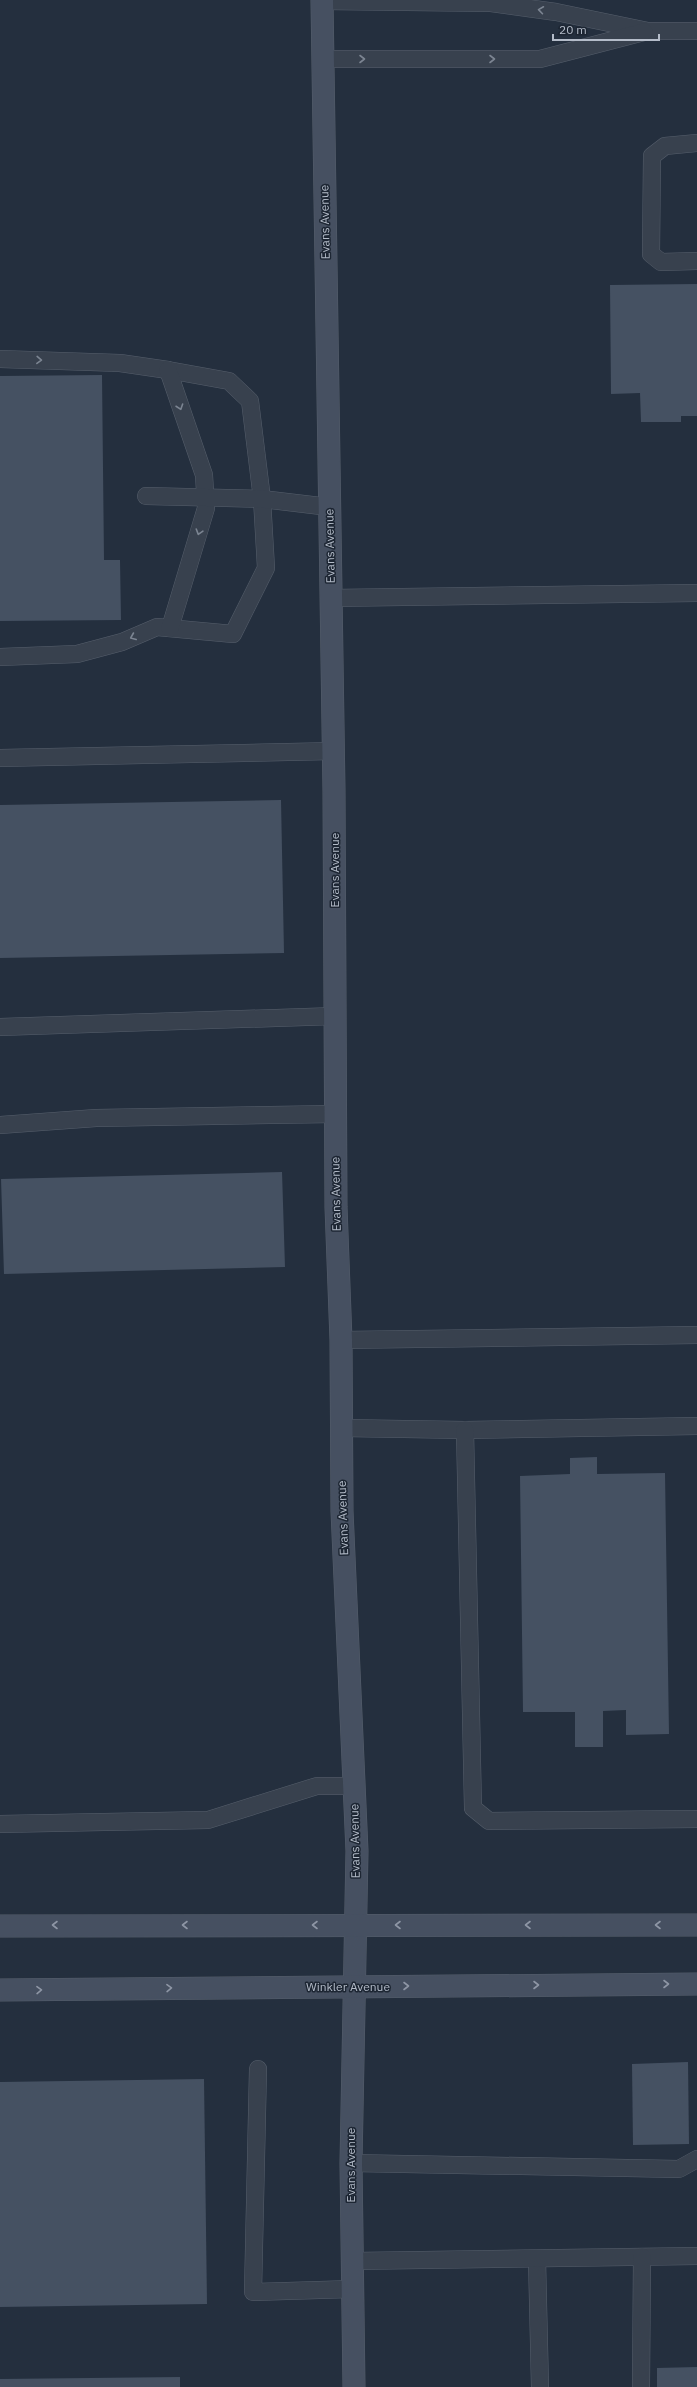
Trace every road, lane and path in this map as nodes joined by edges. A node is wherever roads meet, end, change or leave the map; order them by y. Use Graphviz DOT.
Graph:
graph roads {
  1 [pos="322,1"];
  2 [pos="648,31"];
  3 [pos="697,31"];
  4 [pos="323,59"];
  5 [pos="697,143"];
  6 [pos="697,261"];
  7 [pos="0,359"];
  8 [pos="168,370"];
  9 [pos="146,496"];
  10 [pos="206,497"];
  11 [pos="262,499"];
  12 [pos="329,507"];
  13 [pos="697,593"];
  14 [pos="331,598"];
  15 [pos="170,628"];
  16 [pos="0,657"];
  17 [pos="334,751"];
  18 [pos="0,758"];
  19 [pos="335,1016"];
  20 [pos="0,1027"];
  21 [pos="335,1114"];
  22 [pos="0,1125"];
  23 [pos="697,1335"];
  24 [pos="341,1340"];
  25 [pos="697,1426"];
  26 [pos="342,1428"];
  27 [pos="464,1430"];
  28 [pos="354,1786"];
  29 [pos="697,1818"];
  30 [pos="0,1824"];
  31 [pos="354,1925"];
  32 [pos="697,1925"];
  33 [pos="0,1926"];
  34 [pos="697,1984"];
  35 [pos="353,1986"];
  36 [pos="0,1990"];
  37 [pos="258,2069"];
  38 [pos="697,2159"];
  39 [pos="351,2163"];
  40 [pos="697,2256"];
  41 [pos="642,2257"];
  42 [pos="537,2258"];
  43 [pos="352,2262"];
  44 [pos="352,2289"];
  45 [pos="354,2387"];
  46 [pos="540,2387"];
  47 [pos="641,2387"];
  2 -- 1 [label="lane, one-way"];
  1 -- 4 [label="street, Evans Avenue"];
  2 -- 3 [label="lane"];
  4 -- 2 [label="lane, one-way"];
  4 -- 12 [label="street, Evans Avenue"];
  5 -- 6 [label="lane"];
  7 -- 8 [label="lane, one-way"];
  8 -- 10 [label="lane, one-way"];
  8 -- 11 [label="lane"];
  9 -- 10 [label="lane"];
  10 -- 11 [label="lane"];
  10 -- 15 [label="lane, one-way"];
  11 -- 12 [label="lane"];
  11 -- 15 [label="lane"];
  12 -- 14 [label="street, Evans Avenue"];
  13 -- 14 [label="lane"];
  14 -- 17 [label="street, Evans Avenue"];
  15 -- 16 [label="lane, one-way"];
  17 -- 18 [label="lane"];
  17 -- 19 [label="street, Evans Avenue"];
  19 -- 20 [label="lane"];
  19 -- 21 [label="street, Evans Avenue"];
  21 -- 22 [label="lane"];
  21 -- 24 [label="street, Evans Avenue"];
  23 -- 24 [label="lane"];
  24 -- 26 [label="street, Evans Avenue"];
  25 -- 27 [label="lane"];
  26 -- 27 [label="lane"];
  26 -- 28 [label="street, Evans Avenue"];
  27 -- 29 [label="lane"];
  28 -- 30 [label="lane"];
  28 -- 31 [label="street, Evans Avenue"];
  32 -- 31 [label="street, one-way"];
  31 -- 33 [label="street, one-way"];
  31 -- 35 [label="street, Evans Avenue"];
  35 -- 34 [label="street, Winkler Avenue, one-way"];
  36 -- 35 [label="street, Winkler Avenue, one-way"];
  35 -- 39 [label="street, Evans Avenue"];
  37 -- 44 [label="lane"];
  38 -- 39 [label="lane"];
  39 -- 43 [label="street, Evans Avenue"];
  40 -- 41 [label="lane"];
  41 -- 42 [label="lane"];
  41 -- 47 [label="lane"];
  42 -- 43 [label="lane"];
  42 -- 46 [label="lane"];
  43 -- 44 [label="street, Evans Avenue"];
  44 -- 45 [label="street, Evans Avenue"];
}
